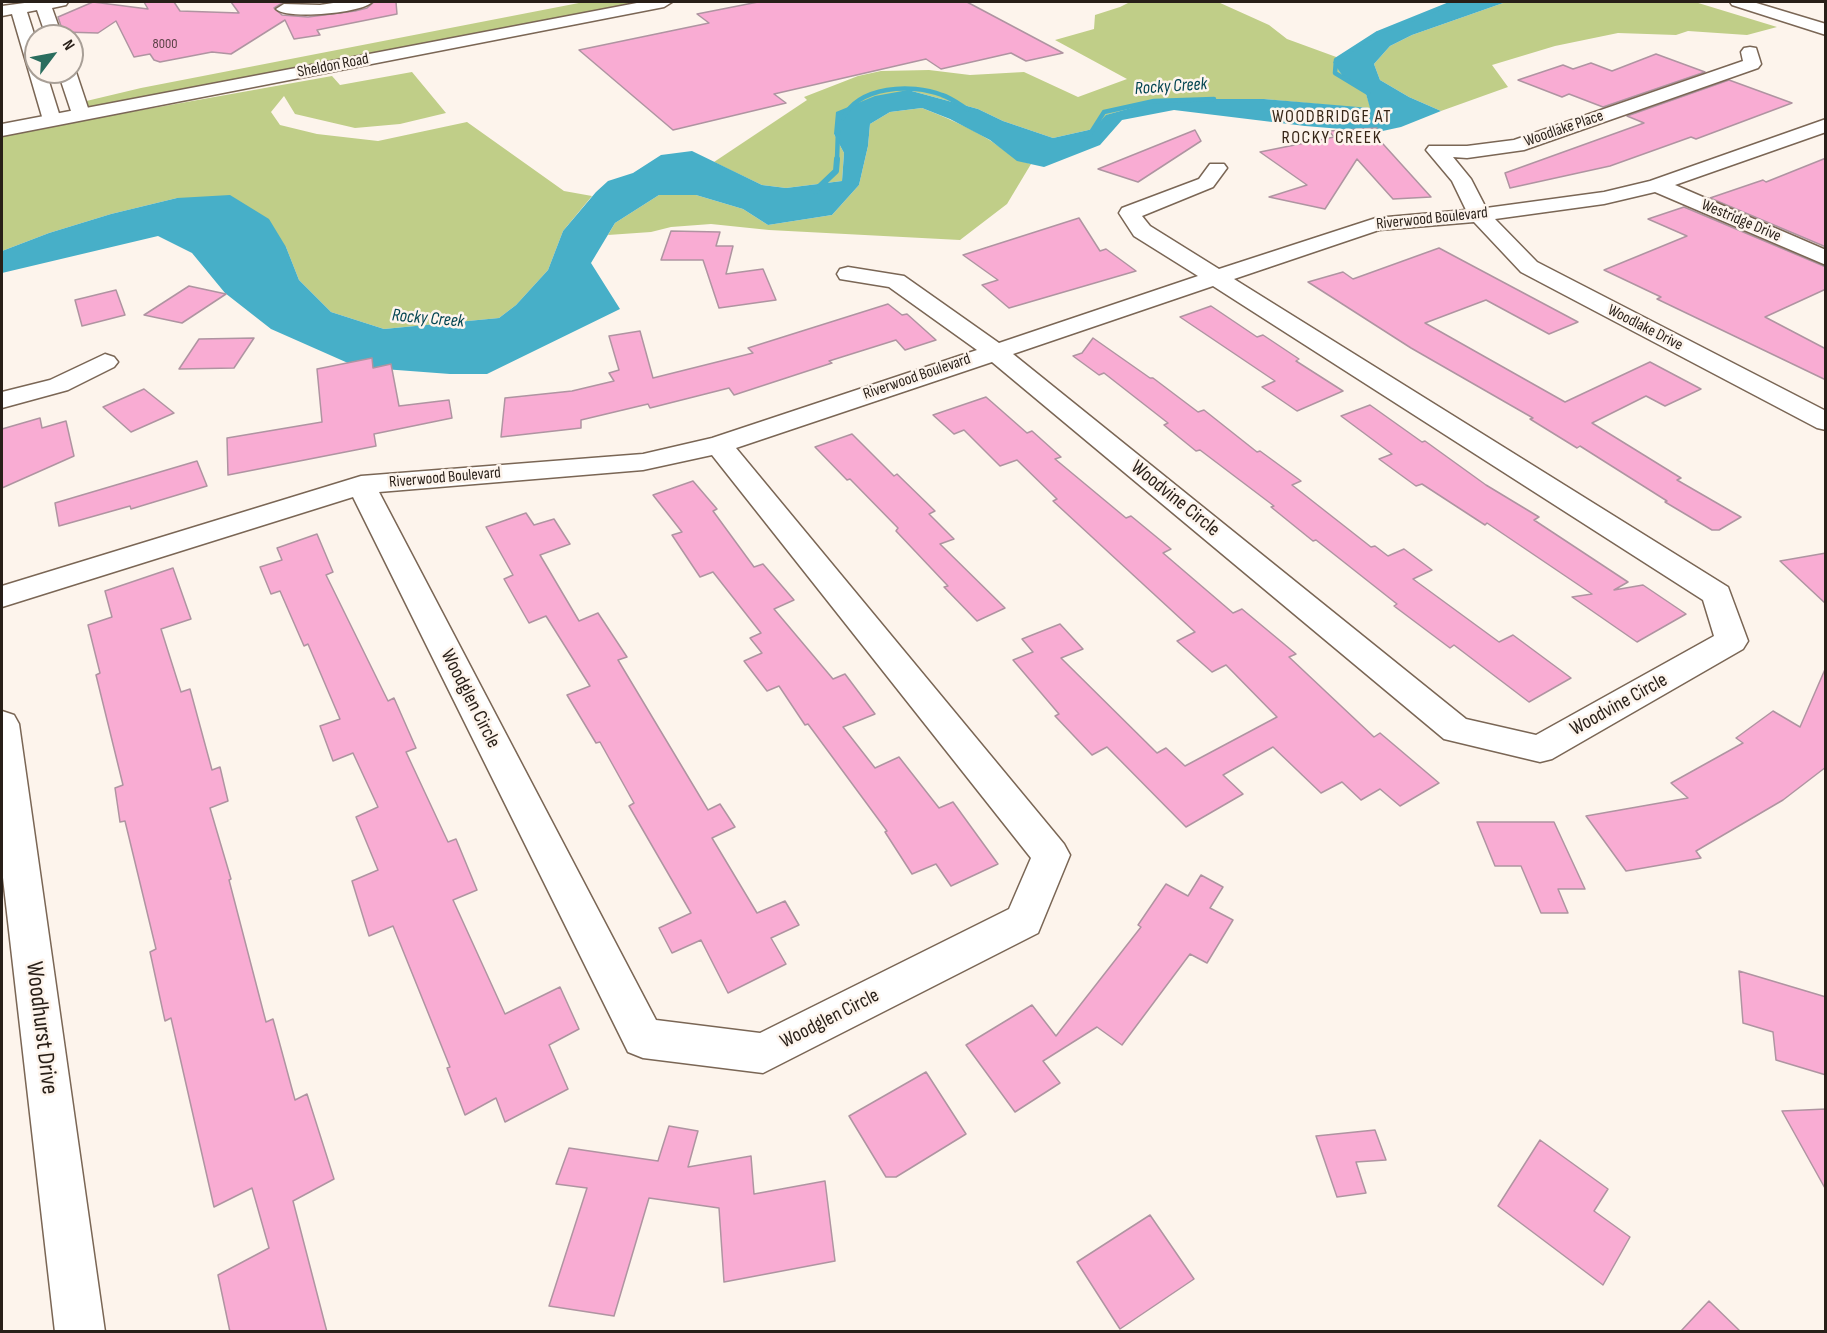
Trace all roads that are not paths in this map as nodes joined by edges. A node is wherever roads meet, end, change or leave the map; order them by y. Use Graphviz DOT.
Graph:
graph roads {
  1 [pos="364,2"];
  2 [pos="664,2"];
  3 [pos="1738,2"];
  4 [pos="1756,2"];
  5 [pos="1779,2"];
  6 [pos="52,3"];
  7 [pos="284,9"];
  8 [pos="10,10"];
  9 [pos="1826,16"];
  10 [pos="1826,23"];
  11 [pos="53,24"];
  12 [pos="1826,30"];
  13 [pos="24,42"];
  14 [pos="1750,52"];
  15 [pos="39,84"];
  16 [pos="74,84"];
  17 [pos="83,101"];
  18 [pos="44,109"];
  19 [pos="2,130"];
  20 [pos="1810,137"];
  21 [pos="1217,168"];
  22 [pos="1657,185"];
  23 [pos="1479,215"];
  24 [pos="1826,258"];
  25 [pos="848,274"];
  26 [pos="1214,277"];
  27 [pos="994,351"];
  28 [pos="105,362"];
  29 [pos="2,400"];
  30 [pos="1826,422"];
  31 [pos="719,445"];
  32 [pos="362,485"];
  33 [pos="2,597"];
  34 [pos="2,724"];
  35 [pos="80,1332"];
  1 -- 7 [label="street"];
  2 -- 17 [label="street, Sheldon Road"];
  3 -- 12 [label="street"];
  4 -- 10 [label="street"];
  5 -- 9 [label="street"];
  6 -- 8 [label="street"];
  6 -- 11 [label="street"];
  8 -- 13 [label="street"];
  14 -- 23 [label="street, Woodlake Place"];
  15 -- 18 [label="street"];
  16 -- 17 [label="street"];
  17 -- 18 [label="street, Sheldon Road"];
  18 -- 19 [label="street, Sheldon Road"];
  20 -- 22 [label="street, Riverwood Boulevard"];
  21 -- 26 [label="street"];
  22 -- 23 [label="street, Riverwood Boulevard"];
  22 -- 24 [label="street, Westridge Drive"];
  23 -- 26 [label="street, Riverwood Boulevard"];
  23 -- 30 [label="street, Woodlake Drive"];
  25 -- 27 [label="street"];
  26 -- 27 [label="street, Riverwood Boulevard"];
  26 -- 27 [label="street, Woodvine Circle"];
  27 -- 31 [label="street, Riverwood Boulevard"];
  28 -- 29 [label="street"];
  31 -- 32 [label="street, Riverwood Boulevard"];
  31 -- 32 [label="street, Woodglen Circle"];
  32 -- 33 [label="street, Riverwood Boulevard"];
  34 -- 35 [label="street, Woodhurst Drive"];
}
